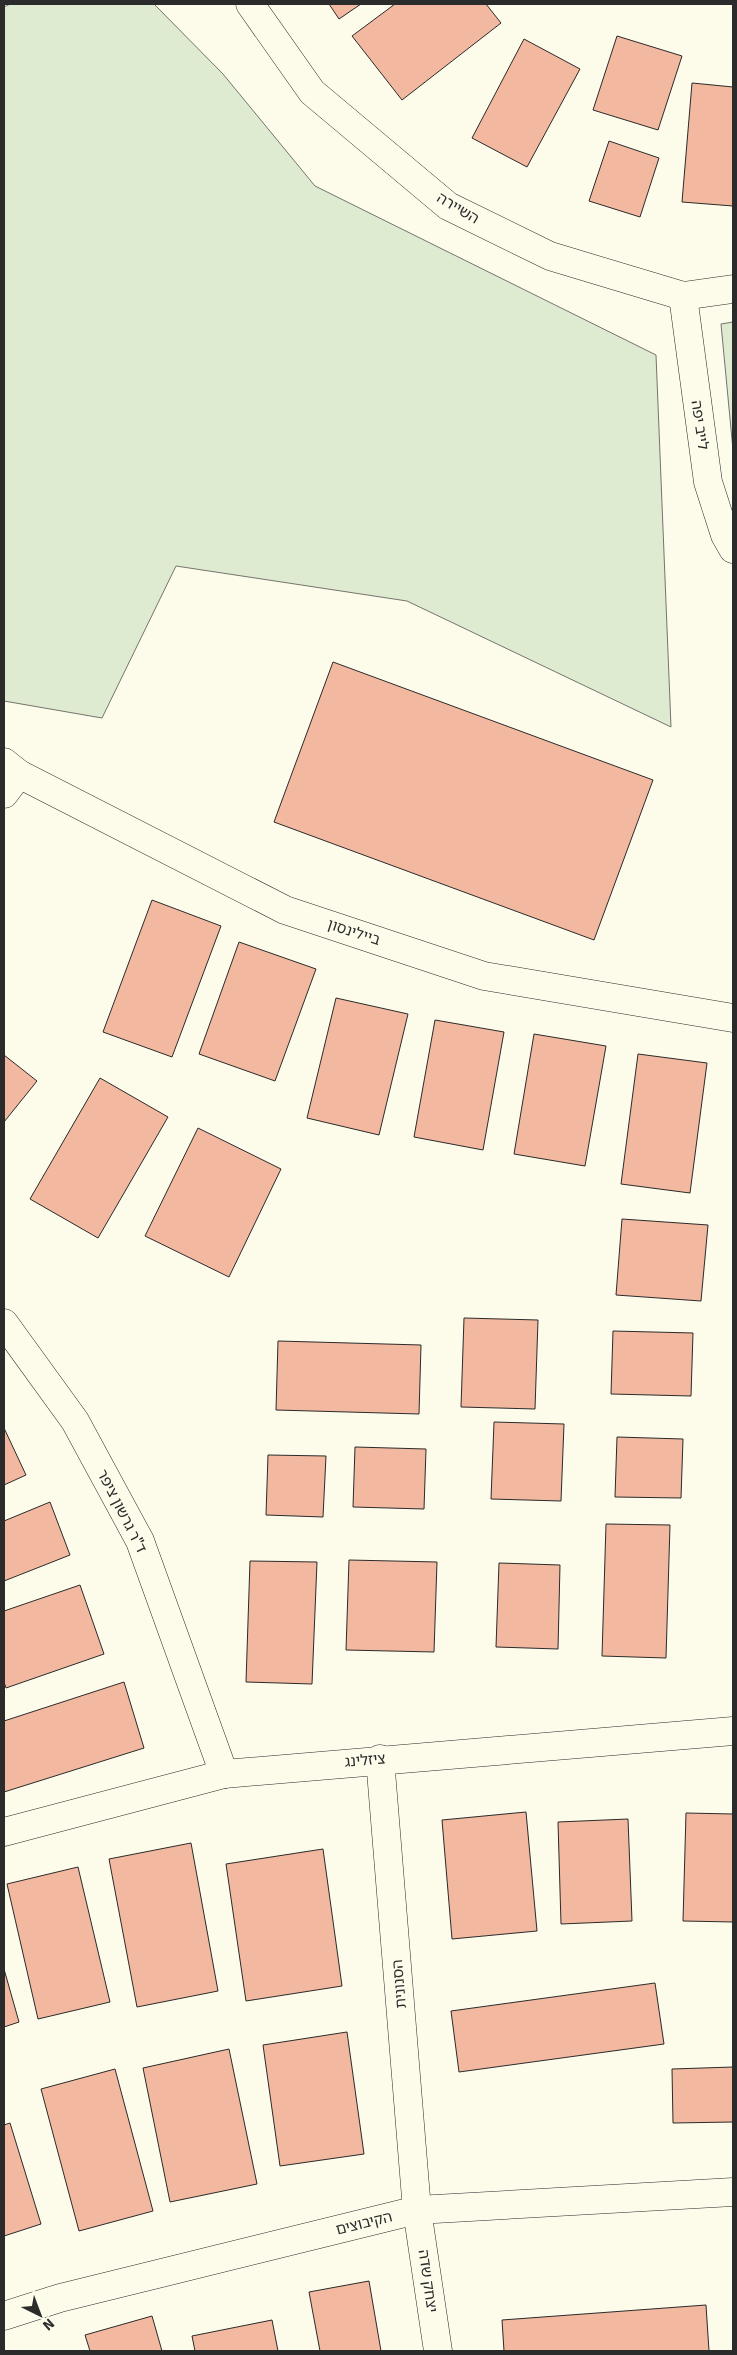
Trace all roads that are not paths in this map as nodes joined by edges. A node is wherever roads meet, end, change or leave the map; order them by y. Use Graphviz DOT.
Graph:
graph roads {
  1 [pos="250,4"];
  2 [pos="733,288"];
  3 [pos="683,296"];
  4 [pos="733,549"];
  5 [pos="9,777"];
  6 [pos="733,1018"];
  7 [pos="4,1323"];
  8 [pos="733,1731"];
  9 [pos="380,1759"];
  10 [pos="224,1774"];
  11 [pos="4,1832"];
  12 [pos="733,2192"];
  13 [pos="417,2210"];
  14 [pos="4,2316"];
  15 [pos="438,2351"];
  1 -- 3 [label="street, השיירה"];
  2 -- 3 [label="street, השיירה"];
  3 -- 4 [label="street, לייב יפה"];
  5 -- 6 [label="street, ביילינסון"];
  7 -- 10 [label="street, ד\"ר גרשון ציפר"];
  8 -- 9 [label="street, ציזלינג"];
  9 -- 10 [label="street, ציזלינג"];
  9 -- 13 [label="street, הסנונית"];
  10 -- 11 [label="street, ציזלינג"];
  12 -- 13 [label="street, הקיבוצים"];
  13 -- 14 [label="street, הקיבוצים"];
  13 -- 15 [label="street, יצחק שדה"];
}
